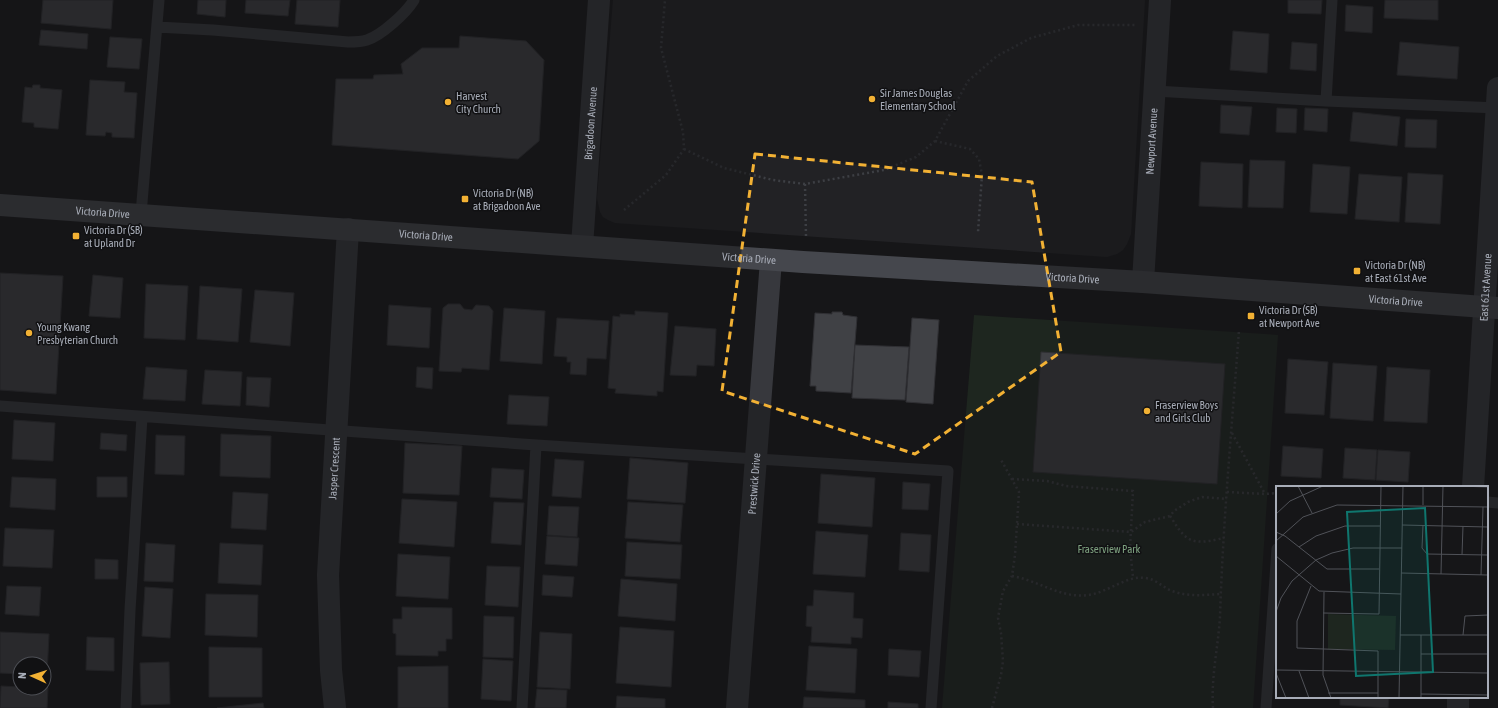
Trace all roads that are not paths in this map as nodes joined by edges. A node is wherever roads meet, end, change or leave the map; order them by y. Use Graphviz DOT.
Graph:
graph roads {
  1 [pos="159,0"];
  2 [pos="414,0"];
  3 [pos="599,0"];
  4 [pos="1160,0"];
  5 [pos="1332,0"];
  6 [pos="157,26"];
  7 [pos="1155,91"];
  8 [pos="1326,101"];
  9 [pos="1498,102"];
  10 [pos="0,205"];
  11 [pos="141,214"];
  12 [pos="348,229"];
  13 [pos="582,246"];
  14 [pos="771,260"];
  15 [pos="1143,282"];
  16 [pos="1491,308"];
  17 [pos="0,406"];
  18 [pos="142,417"];
  19 [pos="337,431"];
  20 [pos="536,445"];
  21 [pos="756,459"];
  22 [pos="1473,486"];
  23 [pos="1488,502"];
  24 [pos="1498,503"];
  25 [pos="1276,563"];
  26 [pos="126,708"];
  27 [pos="335,708"];
  28 [pos="522,708"];
  29 [pos="737,708"];
  30 [pos="931,708"];
  31 [pos="1266,708"];
  1 -- 6 [label="lane"];
  2 -- 6 [label="lane"];
  3 -- 13 [label="street, Brigadoon Avenue"];
  4 -- 7 [label="street, Newport Avenue"];
  5 -- 8 [label="lane"];
  6 -- 11 [label="lane"];
  7 -- 8 [label="lane"];
  7 -- 15 [label="street, Newport Avenue"];
  8 -- 9 [label="lane"];
  9 -- 16 [label="street, East 61st Avenue"];
  10 -- 11 [label="street, Victoria Drive"];
  11 -- 12 [label="street, Victoria Drive"];
  12 -- 13 [label="street, Victoria Drive"];
  12 -- 19 [label="street, Jasper Crescent"];
  13 -- 14 [label="street, Victoria Drive"];
  14 -- 15 [label="street, Victoria Drive"];
  14 -- 21 [label="street, Prestwick Drive"];
  15 -- 16 [label="street, Victoria Drive"];
  16 -- 22 [label="street, East 61st Avenue"];
  17 -- 18 [label="lane"];
  18 -- 19 [label="lane"];
  18 -- 26 [label="lane"];
  19 -- 20 [label="lane"];
  19 -- 27 [label="street, Jasper Crescent"];
  20 -- 21 [label="lane"];
  20 -- 28 [label="lane"];
  21 -- 29 [label="street, Prestwick Drive"];
  21 -- 30 [label="lane"];
  23 -- 24 [label="lane"];
  25 -- 31 [label="lane"];
}
